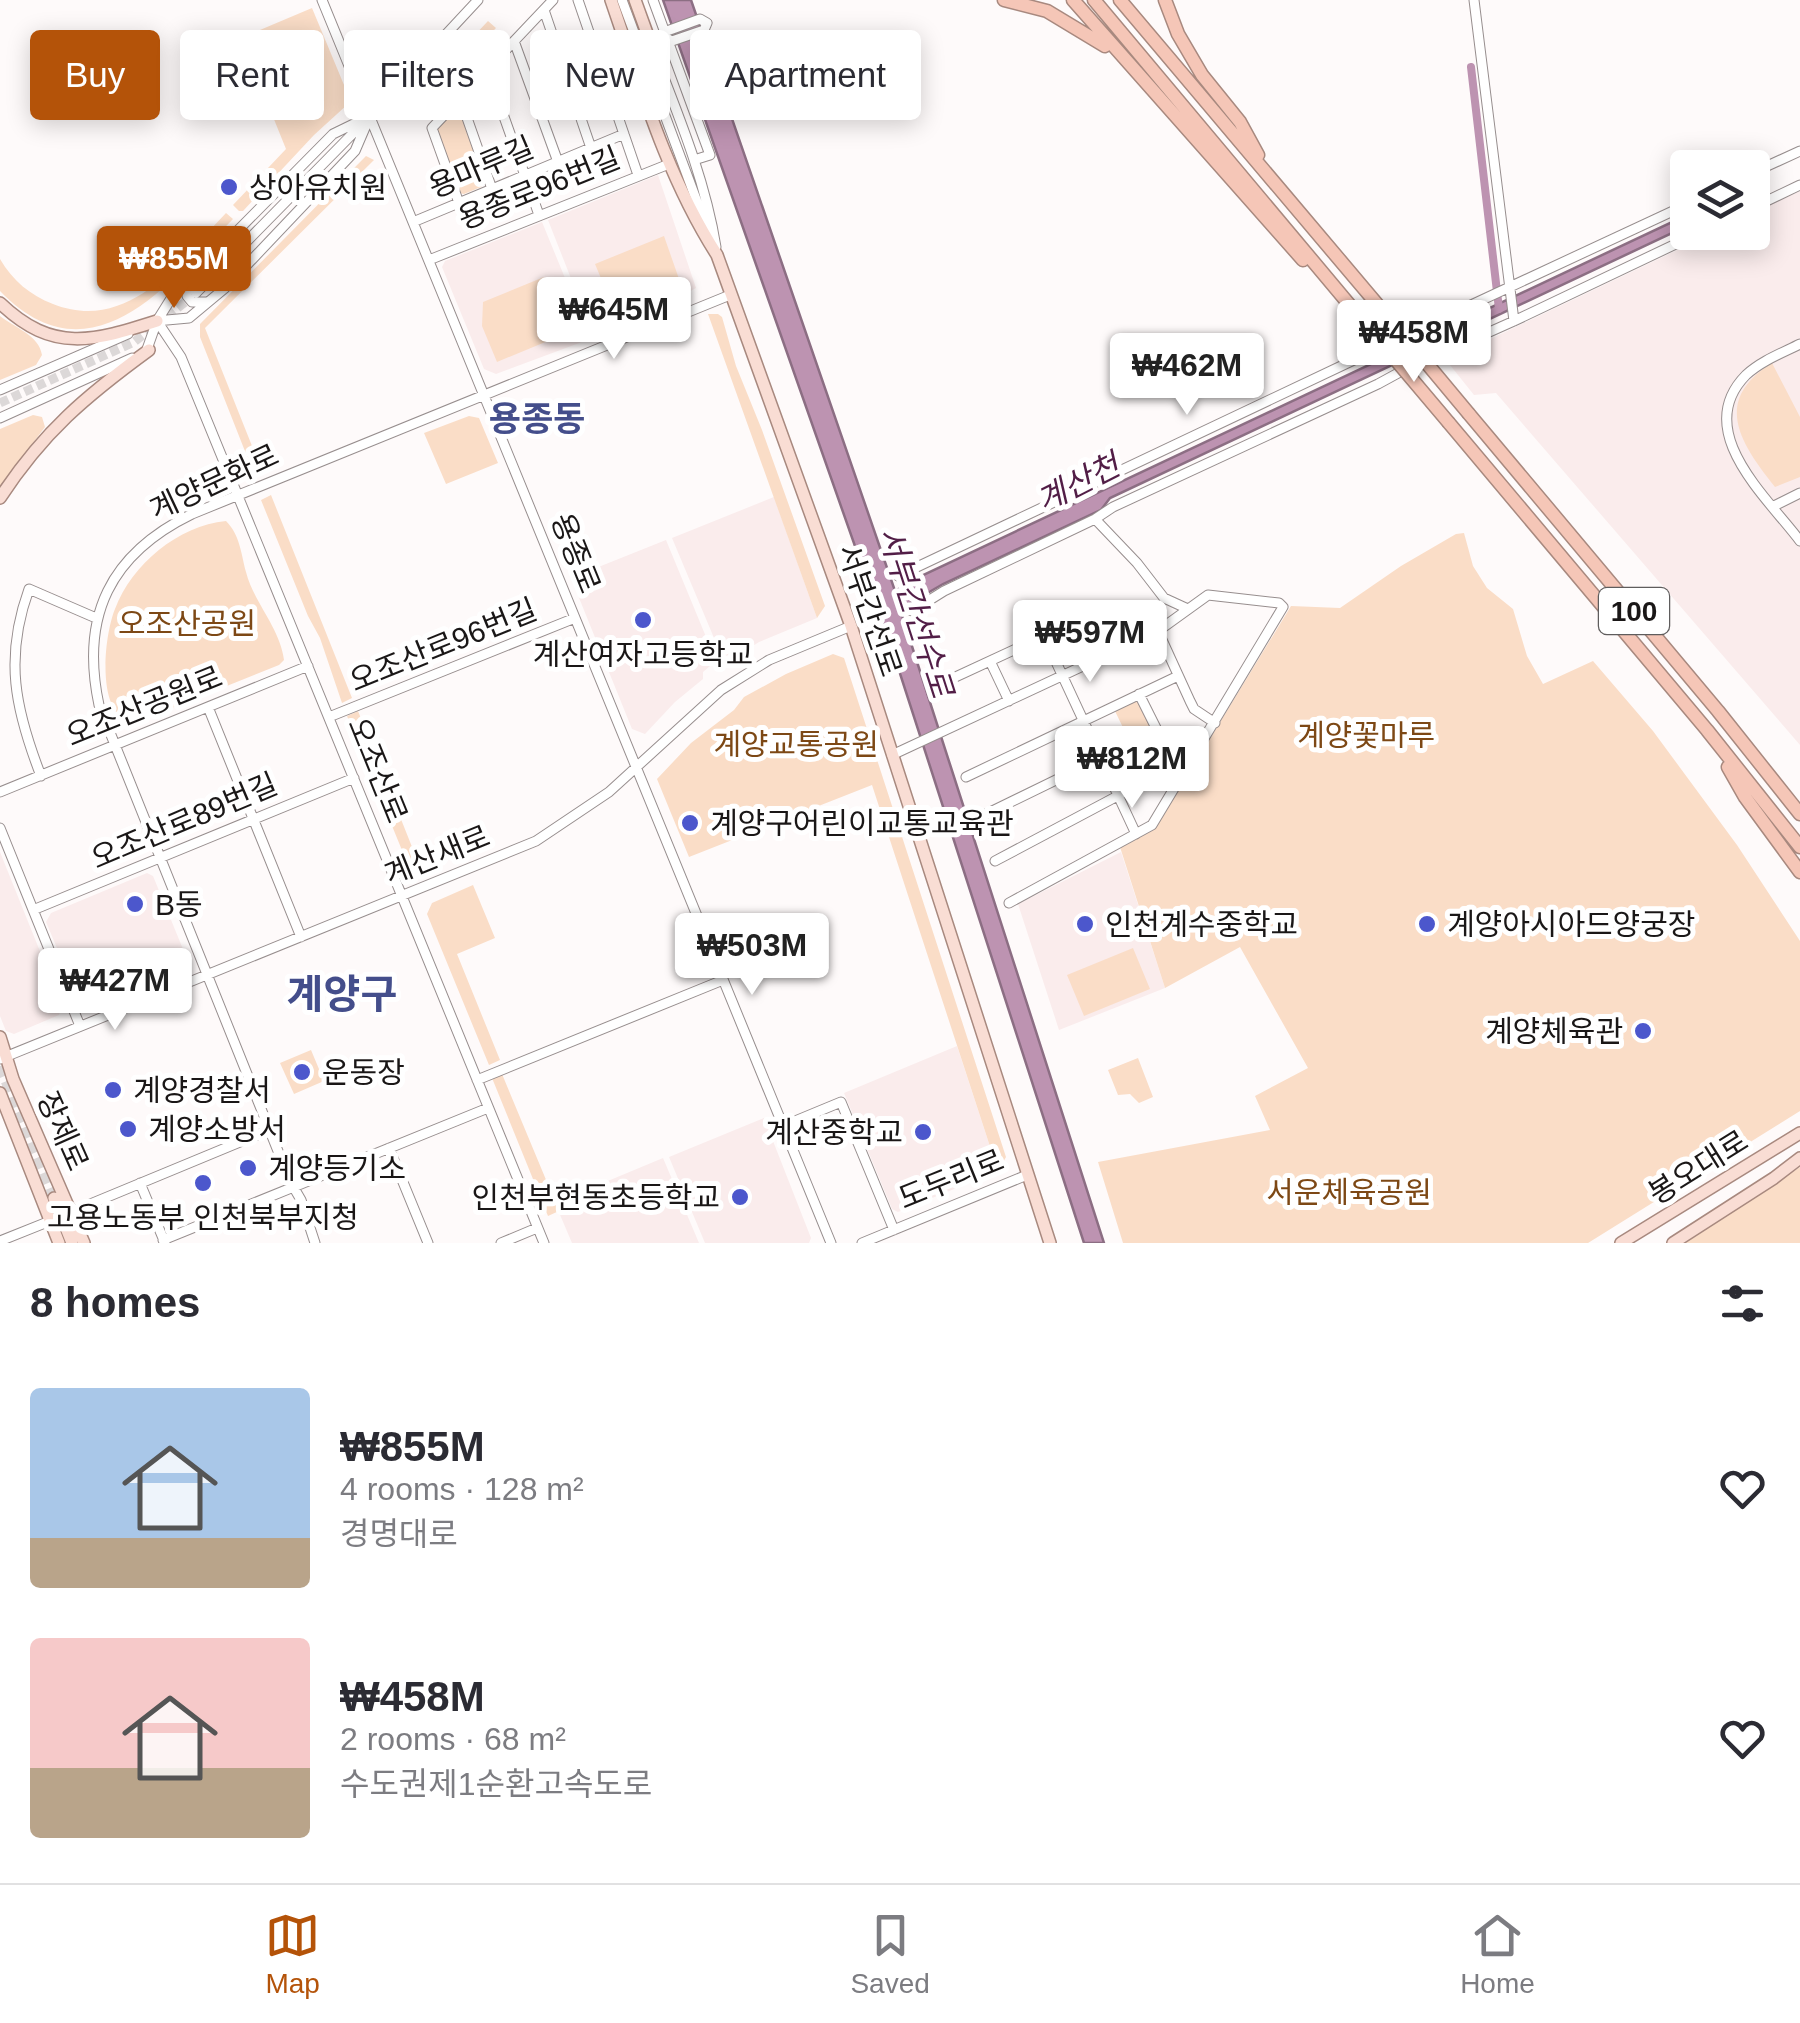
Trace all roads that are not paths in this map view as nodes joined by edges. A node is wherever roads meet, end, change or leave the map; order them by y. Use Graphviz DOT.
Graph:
graph roads {
  1 [pos="322,0"];
  2 [pos="478,0"];
  3 [pos="553,0"];
  4 [pos="578,0"];
  5 [pos="610,0"];
  6 [pos="622,0"];
  7 [pos="636,0"];
  8 [pos="653,0"];
  9 [pos="1004,0"];
  10 [pos="1073,0"];
  11 [pos="1094,0"];
  12 [pos="1120,0"];
  13 [pos="1165,0"];
  14 [pos="1474,0"];
  15 [pos="544,10"];
  16 [pos="702,24"];
  17 [pos="450,30"];
  18 [pos="646,30"];
  19 [pos="667,30"];
  20 [pos="670,36"];
  21 [pos="514,41"];
  22 [pos="510,45"];
  23 [pos="344,53"];
  24 [pos="1121,58"];
  25 [pos="670,95"];
  26 [pos="362,120"];
  27 [pos="366,120"];
  28 [pos="368,120"];
  29 [pos="372,120"];
  30 [pos="439,120"];
  31 [pos="468,120"];
  32 [pos="505,120"];
  33 [pos="624,134"];
  34 [pos="591,148"];
  35 [pos="1800,151"];
  36 [pos="694,160"];
  37 [pos="558,162"];
  38 [pos="669,164"];
  39 [pos="1770,165"];
  40 [pos="638,175"];
  41 [pos="1268,175"];
  42 [pos="525,176"];
  43 [pos="1800,185"];
  44 [pos="492,190"];
  45 [pos="1770,199"];
  46 [pos="459,204"];
  47 [pos="1670,212"];
  48 [pos="538,215"];
  49 [pos="414,222"];
  50 [pos="1670,247"];
  51 [pos="717,255"];
  52 [pos="429,260"];
  53 [pos="189,281"];
  54 [pos="1334,288"];
  55 [pos="1503,290"];
  56 [pos="196,293"];
  57 [pos="730,295"];
  58 [pos="208,302"];
  59 [pos="0,303"];
  60 [pos="157,320"];
  61 [pos="1514,320"];
  62 [pos="1800,344"];
  63 [pos="149,350"];
  64 [pos="0,390"];
  65 [pos="484,396"];
  66 [pos="0,418"];
  67 [pos="1800,493"];
  68 [pos="238,495"];
  69 [pos="0,498"];
  70 [pos="1774,506"];
  71 [pos="1095,519"];
  72 [pos="1800,541"];
  73 [pos="898,576"];
  74 [pos="1188,608"];
  75 [pos="912,611"];
  76 [pos="96,618"];
  77 [pos="576,618"];
  78 [pos="851,626"];
  79 [pos="1158,631"];
  80 [pos="990,661"];
  81 [pos="308,666"];
  82 [pos="1063,676"];
  83 [pos="1178,676"];
  84 [pos="936,686"];
  85 [pos="1140,694"];
  86 [pos="1008,702"];
  87 [pos="208,707"];
  88 [pos="329,718"];
  89 [pos="1084,721"];
  90 [pos="1215,723"];
  91 [pos="1707,730"];
  92 [pos="115,746"];
  93 [pos="892,755"];
  94 [pos="1101,758"];
  95 [pos="637,768"];
  96 [pos="41,776"];
  97 [pos="966,776"];
  98 [pos="354,778"];
  99 [pos="0,792"];
  100 [pos="1119,796"];
  101 [pos="1799,812"];
  102 [pos="980,816"];
  103 [pos="254,819"];
  104 [pos="0,828"];
  105 [pos="1136,834"];
  106 [pos="1800,847"];
  107 [pos="159,859"];
  108 [pos="995,861"];
  109 [pos="1800,872"];
  110 [pos="402,896"];
  111 [pos="1009,902"];
  112 [pos="33,910"];
  113 [pos="301,937"];
  114 [pos="207,975"];
  115 [pos="724,980"];
  116 [pos="80,1026"];
  117 [pos="0,1037"];
  118 [pos="4,1057"];
  119 [pos="477,1080"];
  120 [pos="0,1093"];
  121 [pos="488,1108"];
  122 [pos="783,1126"];
  123 [pos="269,1130"];
  124 [pos="1800,1132"];
  125 [pos="389,1148"];
  126 [pos="1800,1158"];
  127 [pos="53,1171"];
  128 [pos="1028,1175"];
  129 [pos="33,1180"];
  130 [pos="140,1183"];
  131 [pos="293,1187"];
  132 [pos="54,1198"];
  133 [pos="71,1212"];
  134 [pos="50,1221"];
  135 [pos="538,1228"];
  136 [pos="894,1230"];
  137 [pos="0,1241"];
  138 [pos="164,1242"];
  139 [pos="59,1243"];
  140 [pos="72,1243"];
  141 [pos="84,1243"];
  142 [pos="315,1243"];
  143 [pos="428,1243"];
  144 [pos="501,1243"];
  145 [pos="544,1243"];
  146 [pos="831,1243"];
  147 [pos="862,1243"];
  148 [pos="1050,1243"];
  149 [pos="1622,1243"];
  150 [pos="1673,1243"];
  1 -- 23 [label="street, 용종로"];
  2 -- 17 [label="street"];
  3 -- 15 [label="street"];
  4 -- 33 [label="street"];
  5 -- 38 [label="main road"];
  6 -- 51 [label="street, 서부간선로"];
  7 -- 18 [label="main road"];
  8 -- 19 [label="street"];
  9 -- 24 [label="highway"];
  10 -- 24 [label="highway"];
  11 -- 54 [label="highway, 100"];
  12 -- 41 [label="highway, 100"];
  13 -- 41 [label="highway"];
  14 -- 55 [label="street"];
  15 -- 21 [label="street"];
  15 -- 34 [label="street"];
  16 -- 20 [label="street"];
  20 -- 36 [label="street"];
  21 -- 22 [label="street"];
  21 -- 37 [label="street"];
  24 -- 54 [label="highway"];
  25 -- 36 [label="street"];
  26 -- 53 [label="street"];
  27 -- 56 [label="street"];
  28 -- 58 [label="street"];
  29 -- 49 [label="street, 용종로"];
  30 -- 46 [label="street"];
  31 -- 44 [label="street"];
  32 -- 42 [label="street"];
  33 -- 34 [label="street, 용마루길"];
  33 -- 40 [label="street"];
  34 -- 37 [label="street, 용마루길"];
  35 -- 39 [label="street"];
  36 -- 51 [label="street"];
  37 -- 42 [label="street, 용마루길"];
  38 -- 40 [label="street, 용종로96번길"];
  38 -- 51 [label="main road"];
  40 -- 48 [label="street, 용종로96번길"];
  41 -- 101 [label="highway, 100, bridge"];
  42 -- 44 [label="street, 용마루길"];
  42 -- 48 [label="street"];
  43 -- 45 [label="street"];
  44 -- 46 [label="street, 용마루길"];
  46 -- 49 [label="street, 용마루길"];
  47 -- 55 [label="street"];
  48 -- 52 [label="street, 용종로96번길"];
  49 -- 52 [label="street, 용종로"];
  50 -- 61 [label="street"];
  51 -- 57 [label="main road, 서부간선로"];
  52 -- 65 [label="street, 용종로"];
  53 -- 58 [label="street"];
  53 -- 60 [label="street"];
  54 -- 91 [label="highway, 100, bridge"];
  55 -- 61 [label="street"];
  55 -- 73 [label="street"];
  57 -- 65 [label="street, 계양문화로"];
  57 -- 78 [label="main road, 서부간선로"];
  58 -- 60 [label="street"];
  59 -- 60 [label="main road"];
  60 -- 63 [label="street"];
  60 -- 64 [label="street"];
  60 -- 68 [label="street, 오조산로"];
  61 -- 71 [label="street"];
  62 -- 70 [label="street"];
  63 -- 66 [label="street"];
  63 -- 69 [label="main road"];
  65 -- 68 [label="street, 계양문화로"];
  65 -- 77 [label="street, 용종로"];
  67 -- 70 [label="street"];
  68 -- 76 [label="street, 계양문화로"];
  68 -- 81 [label="street, 오조산로"];
  70 -- 72 [label="street"];
  71 -- 74 [label="street"];
  71 -- 75 [label="street"];
  74 -- 79 [label="street"];
  74 -- 90 [label="street"];
  76 -- 92 [label="street, 계양문화로"];
  76 -- 96 [label="street"];
  77 -- 88 [label="street, 오조산로96번길"];
  77 -- 95 [label="street, 용종로"];
  78 -- 93 [label="main road, 서부간선로"];
  78 -- 95 [label="street, 계산새로"];
  79 -- 82 [label="street"];
  79 -- 83 [label="street"];
  80 -- 82 [label="street"];
  80 -- 84 [label="street"];
  80 -- 86 [label="street"];
  81 -- 87 [label="street, 오조산공원로"];
  81 -- 88 [label="street, 오조산로"];
  82 -- 86 [label="street"];
  82 -- 89 [label="street"];
  83 -- 85 [label="street"];
  83 -- 90 [label="street"];
  85 -- 89 [label="street"];
  85 -- 100 [label="street"];
  86 -- 93 [label="street"];
  87 -- 92 [label="street, 오조산공원로"];
  87 -- 103 [label="street"];
  88 -- 98 [label="street, 오조산로"];
  89 -- 94 [label="street"];
  89 -- 97 [label="street"];
  90 -- 105 [label="street"];
  91 -- 106 [label="highway, 100"];
  91 -- 109 [label="highway"];
  92 -- 96 [label="street, 오조산공원로"];
  92 -- 107 [label="street, 계양문화로"];
  93 -- 128 [label="main road, 서부간선로"];
  94 -- 100 [label="street"];
  94 -- 102 [label="street"];
  95 -- 110 [label="street, 계산새로"];
  95 -- 115 [label="street, 용종로"];
  96 -- 99 [label="street, 오조산공원로"];
  98 -- 103 [label="street, 오조산로89번길"];
  98 -- 110 [label="street, 오조산로"];
  100 -- 105 [label="street"];
  100 -- 108 [label="street"];
  103 -- 107 [label="street, 오조산로89번길"];
  103 -- 113 [label="street"];
  104 -- 112 [label="street"];
  105 -- 111 [label="street"];
  107 -- 112 [label="street, 오조산로89번길"];
  107 -- 114 [label="street, 계양문화로"];
  110 -- 113 [label="street, 계산새로"];
  110 -- 119 [label="street, 오조산로"];
  112 -- 116 [label="street"];
  113 -- 114 [label="street, 계산새로"];
  114 -- 116 [label="street, 계산새로"];
  114 -- 123 [label="street, 계양문화로"];
  115 -- 119 [label="street"];
  115 -- 122 [label="street, 용종로"];
  116 -- 118 [label="street, 계산새로"];
  117 -- 118 [label="main road, 장제로"];
  118 -- 127 [label="main road, 장제로"];
  119 -- 121 [label="street, 오조산로"];
  120 -- 129 [label="main road, 장제로"];
  121 -- 125 [label="street"];
  121 -- 135 [label="street, 오조산로"];
  122 -- 136 [label="street, 도두리로"];
  122 -- 146 [label="street, 용종로"];
  123 -- 130 [label="street"];
  123 -- 131 [label="street, 계양문화로"];
  124 -- 149 [label="main road, 봉오대로"];
  125 -- 131 [label="street"];
  125 -- 143 [label="street"];
  126 -- 150 [label="main road, 봉오대로"];
  127 -- 129 [label="main road"];
  127 -- 133 [label="main road, 장제로"];
  128 -- 136 [label="street, 도두리로"];
  128 -- 148 [label="main road, 서부간선로"];
  129 -- 134 [label="main road, 장제로"];
  130 -- 133 [label="street"];
  130 -- 138 [label="street"];
  131 -- 138 [label="street"];
  131 -- 142 [label="street, 계양문화로"];
  132 -- 140 [label="main road, 장제로"];
  133 -- 141 [label="main road, 장제로"];
  134 -- 137 [label="street"];
  134 -- 139 [label="main road, 장제로"];
  135 -- 144 [label="street"];
  135 -- 145 [label="street, 오조산로"];
  136 -- 147 [label="street, 도두리로"];
}
